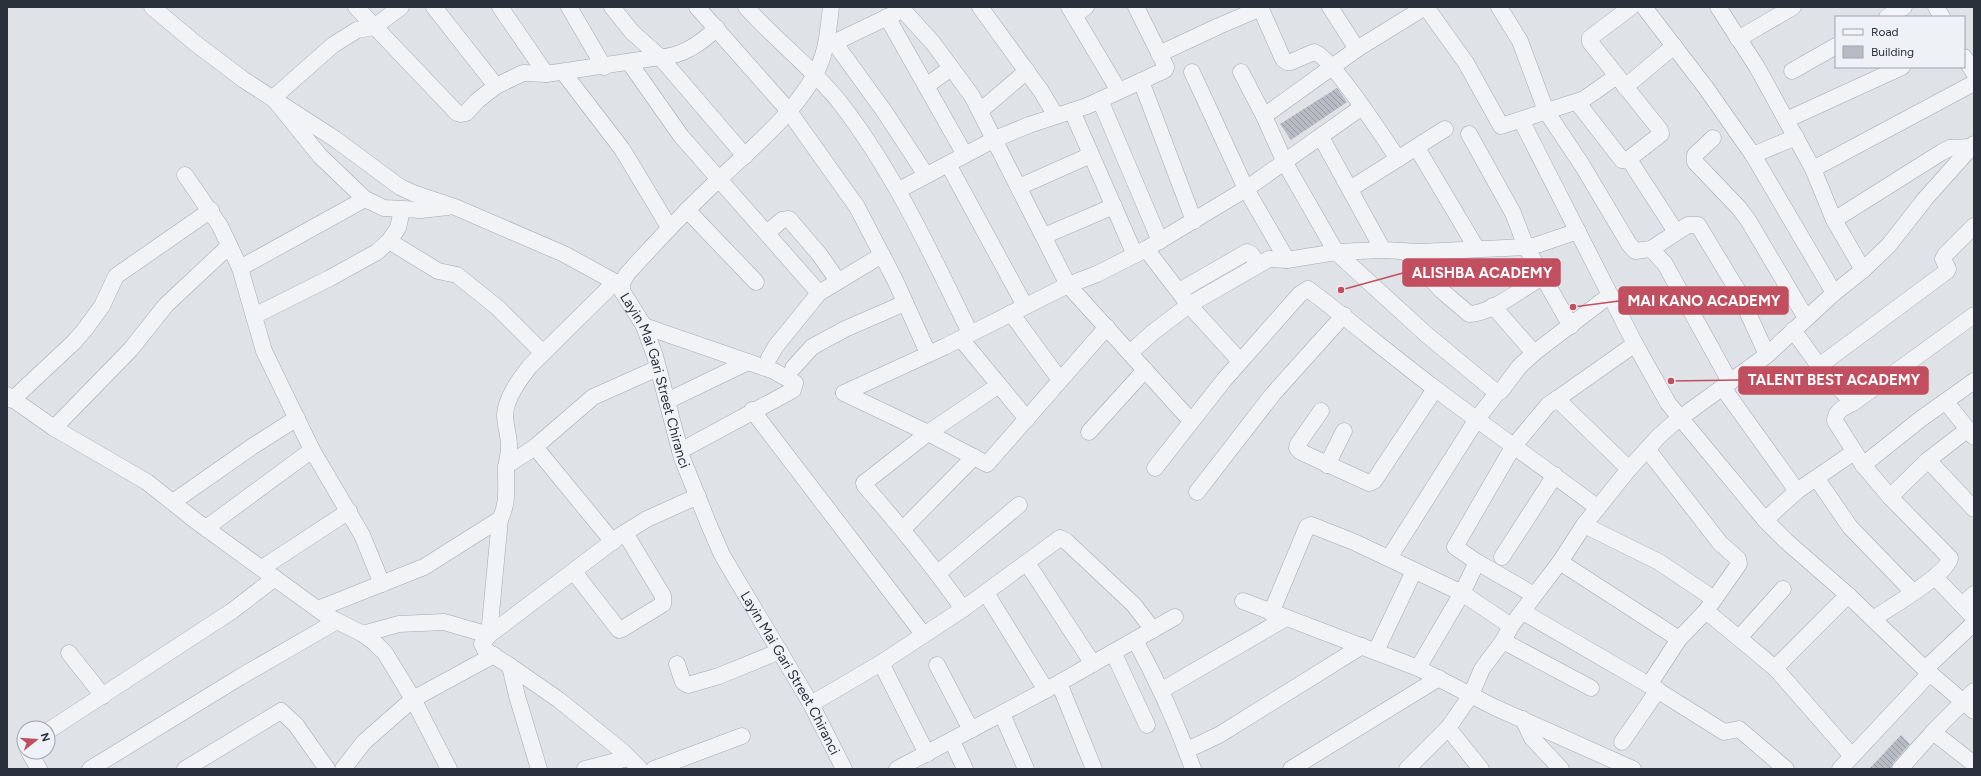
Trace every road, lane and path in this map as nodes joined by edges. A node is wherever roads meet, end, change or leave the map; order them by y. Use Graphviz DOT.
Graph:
graph roads {
  1 [pos="152,7"];
  2 [pos="356,7"];
  3 [pos="401,7"];
  4 [pos="434,7"];
  5 [pos="500,7"];
  6 [pos="569,7"];
  7 [pos="612,7"];
  8 [pos="697,7"];
  9 [pos="746,7"];
  10 [pos="831,7"];
  11 [pos="980,7"];
  12 [pos="1136,7"];
  13 [pos="1330,7"];
  14 [pos="1426,7"];
  15 [pos="1499,7"];
  16 [pos="1631,7"];
  17 [pos="1644,7"];
  18 [pos="1718,7"];
  19 [pos="1793,7"];
  20 [pos="1904,7"];
  21 [pos="1936,7"];
  22 [pos="906,8"];
  23 [pos="1261,8"];
  24 [pos="1076,10"];
  25 [pos="1888,16"];
  26 [pos="1941,16"];
  27 [pos="887,17"];
  28 [pos="374,27"];
  29 [pos="717,28"];
  30 [pos="1738,39"];
  31 [pos="830,44"];
  32 [pos="1674,46"];
  33 [pos="1835,47"];
  34 [pos="1357,49"];
  35 [pos="1159,54"];
  36 [pos="660,57"];
  37 [pos="1965,59"];
  38 [pos="629,62"];
  39 [pos="604,67"];
  40 [pos="951,68"];
  41 [pos="1333,68"];
  42 [pos="1900,68"];
  43 [pos="1027,71"];
  44 [pos="1792,71"];
  45 [pos="563,72"];
  46 [pos="1192,72"];
  47 [pos="1241,72"];
  48 [pos="1974,73"];
  49 [pos="546,74"];
  50 [pos="815,74"];
  51 [pos="1141,81"];
  52 [pos="1621,82"];
  53 [pos="1974,82"];
  54 [pos="496,86"];
  55 [pos="926,86"];
  56 [pos="1119,91"];
  57 [pos="273,98"];
  58 [pos="1100,100"];
  59 [pos="1577,102"];
  60 [pos="1362,107"];
  61 [pos="788,110"];
  62 [pos="980,111"];
  63 [pos="1072,111"];
  64 [pos="1546,111"];
  65 [pos="1056,116"];
  66 [pos="1264,116"];
  67 [pos="1521,120"];
  68 [pos="1786,120"];
  69 [pos="1446,129"];
  70 [pos="1469,134"];
  71 [pos="1321,137"];
  72 [pos="1796,137"];
  73 [pos="1713,138"];
  74 [pos="995,139"];
  75 [pos="1973,145"];
  76 [pos="1417,148"];
  77 [pos="965,155"];
  78 [pos="1091,155"];
  79 [pos="1753,155"];
  80 [pos="745,156"];
  81 [pos="1398,159"];
  82 [pos="1630,161"];
  83 [pos="1285,163"];
  84 [pos="948,164"];
  85 [pos="1813,169"];
  86 [pos="185,175"];
  87 [pos="926,175"];
  88 [pos="719,179"];
  89 [pos="1019,187"];
  90 [pos="1246,189"];
  91 [pos="1350,189"];
  92 [pos="899,190"];
  93 [pos="365,199"];
  94 [pos="1114,206"];
  95 [pos="455,207"];
  96 [pos="210,210"];
  97 [pos="402,210"];
  98 [pos="687,210"];
  99 [pos="1194,220"];
  100 [pos="1834,220"];
  101 [pos="1974,226"];
  102 [pos="669,227"];
  103 [pos="1578,231"];
  104 [pos="1676,232"];
  105 [pos="767,233"];
  106 [pos="1044,236"];
  107 [pos="389,241"];
  108 [pos="229,246"];
  109 [pos="1526,247"];
  110 [pos="1147,248"];
  111 [pos="1477,249"];
  112 [pos="1651,249"];
  113 [pos="1383,250"];
  114 [pos="1336,252"];
  115 [pos="1406,252"];
  116 [pos="882,255"];
  117 [pos="1287,260"];
  118 [pos="1258,264"];
  119 [pos="240,268"];
  120 [pos="1863,270"];
  121 [pos="1544,276"];
  122 [pos="838,281"];
  123 [pos="619,282"];
  124 [pos="756,282"];
  125 [pos="1068,285"];
  126 [pos="1179,291"];
  127 [pos="819,293"];
  128 [pos="1834,293"];
  129 [pos="1610,295"];
  130 [pos="905,303"];
  131 [pos="1189,305"];
  132 [pos="1493,306"];
  133 [pos="1018,310"];
  134 [pos="1344,315"];
  135 [pos="1974,315"];
  136 [pos="254,316"];
  137 [pos="1806,318"];
  138 [pos="644,326"];
  139 [pos="1571,326"];
  140 [pos="1107,327"];
  141 [pos="1793,330"];
  142 [pos="966,336"];
  143 [pos="1635,344"];
  144 [pos="543,353"];
  145 [pos="928,353"];
  146 [pos="1130,353"];
  147 [pos="1534,353"];
  148 [pos="1767,355"];
  149 [pos="769,358"];
  150 [pos="1240,361"];
  151 [pos="748,362"];
  152 [pos="1819,366"];
  153 [pos="658,368"];
  154 [pos="794,368"];
  155 [pos="1145,370"];
  156 [pos="1060,380"];
  157 [pos="1974,381"];
  158 [pos="999,385"];
  159 [pos="1726,385"];
  160 [pos="1435,389"];
  161 [pos="1496,393"];
  162 [pos="9,398"];
  163 [pos="1557,399"];
  164 [pos="667,401"];
  165 [pos="1946,402"];
  166 [pos="1853,404"];
  167 [pos="752,410"];
  168 [pos="1321,411"];
  169 [pos="297,418"];
  170 [pos="1680,418"];
  171 [pos="1027,419"];
  172 [pos="1477,419"];
  173 [pos="1191,421"];
  174 [pos="54,428"];
  175 [pos="1344,431"];
  176 [pos="1089,432"];
  177 [pos="928,433"];
  178 [pos="1971,434"];
  179 [pos="535,447"];
  180 [pos="1513,447"];
  181 [pos="1647,449"];
  182 [pos="312,450"];
  183 [pos="680,450"];
  184 [pos="974,457"];
  185 [pos="1858,458"];
  186 [pos="1928,460"];
  187 [pos="1327,465"];
  188 [pos="506,466"];
  189 [pos="1155,468"];
  190 [pos="1629,469"];
  191 [pos="1555,475"];
  192 [pos="1817,479"];
  193 [pos="1797,491"];
  194 [pos="1197,492"];
  195 [pos="698,496"];
  196 [pos="1890,498"];
  197 [pos="173,502"];
  198 [pos="1019,505"];
  199 [pos="1598,508"];
  200 [pos="1974,509"];
  201 [pos="349,511"];
  202 [pos="500,519"];
  203 [pos="1765,520"];
  204 [pos="1584,525"];
  205 [pos="206,528"];
  206 [pos="903,529"];
  207 [pos="619,537"];
  208 [pos="1502,557"];
  209 [pos="1389,558"];
  210 [pos="1477,562"];
  211 [pos="1560,562"];
  212 [pos="1027,563"];
  213 [pos="262,568"];
  214 [pos="1414,571"];
  215 [pos="574,572"];
  216 [pos="938,573"];
  217 [pos="1935,577"];
  218 [pos="275,578"];
  219 [pos="382,584"];
  220 [pos="1783,589"];
  221 [pos="1913,592"];
  222 [pos="986,593"];
  223 [pos="1462,593"];
  224 [pos="1534,595"];
  225 [pos="1848,595"];
  226 [pos="1968,599"];
  227 [pos="1243,601"];
  228 [pos="1710,605"];
  229 [pos="318,609"];
  230 [pos="963,609"];
  231 [pos="1522,612"];
  232 [pos="1278,615"];
  233 [pos="1175,617"];
  234 [pos="1974,618"];
  235 [pos="1873,619"];
  236 [pos="337,621"];
  237 [pos="1974,623"];
  238 [pos="1511,626"];
  239 [pos="1153,630"];
  240 [pos="363,634"];
  241 [pos="923,634"];
  242 [pos="489,635"];
  243 [pos="1739,638"];
  244 [pos="1679,639"];
  245 [pos="1135,640"];
  246 [pos="1503,641"];
  247 [pos="1369,649"];
  248 [pos="780,651"];
  249 [pos="1113,652"];
  250 [pos="69,653"];
  251 [pos="494,655"];
  252 [pos="881,663"];
  253 [pos="677,664"];
  254 [pos="1093,664"];
  255 [pos="510,666"];
  256 [pos="937,666"];
  257 [pos="1418,668"];
  258 [pos="1775,668"];
  259 [pos="1928,671"];
  260 [pos="1438,678"];
  261 [pos="1053,687"];
  262 [pos="1654,687"];
  263 [pos="1591,688"];
  264 [pos="1162,690"];
  265 [pos="1471,695"];
  266 [pos="103,696"];
  267 [pos="413,699"];
  268 [pos="1970,701"];
  269 [pos="811,704"];
  270 [pos="1002,714"];
  271 [pos="1523,719"];
  272 [pos="1147,725"];
  273 [pos="56,727"];
  274 [pos="1448,728"];
  275 [pos="971,730"];
  276 [pos="1933,732"];
  277 [pos="742,736"];
  278 [pos="952,741"];
  279 [pos="1622,742"];
  280 [pos="1187,750"];
  281 [pos="927,754"];
  282 [pos="1852,756"];
  283 [pos="628,758"];
  284 [pos="34,760"];
  285 [pos="1974,764"];
  286 [pos="905,767"];
  287 [pos="1905,767"];
  288 [pos="39,769"];
  289 [pos="90,769"];
  290 [pos="185,769"];
  291 [pos="327,769"];
  292 [pos="343,769"];
  293 [pos="449,769"];
  294 [pos="539,769"];
  295 [pos="584,769"];
  296 [pos="640,769"];
  297 [pos="654,769"];
  298 [pos="844,769"];
  299 [pos="965,769"];
  300 [pos="1026,769"];
  301 [pos="1094,769"];
  302 [pos="1193,769"];
  303 [pos="1291,769"];
  304 [pos="1406,769"];
  305 [pos="1481,769"];
  306 [pos="1561,769"];
  307 [pos="1633,769"];
  308 [pos="1786,769"];
  309 [pos="1840,769"];
  1 -- 57 [label="street"];
  2 -- 28 [label="street"];
  3 -- 28 [label="street"];
  4 -- 54 [label="street"];
  5 -- 49 [label="street"];
  6 -- 39 [label="street"];
  7 -- 36 [label="street"];
  8 -- 29 [label="street"];
  9 -- 50 [label="street"];
  10 -- 31 [label="street, Layin Mai Gari Street Chiranci"];
  11 -- 43 [label="street"];
  12 -- 35 [label="street"];
  13 -- 34 [label="street"];
  14 -- 34 [label="street"];
  14 -- 67 [label="street"];
  15 -- 64 [label="street"];
  16 -- 52 [label="street"];
  17 -- 32 [label="street"];
  18 -- 30 [label="street"];
  19 -- 30 [label="street"];
  20 -- 25 [label="street"];
  21 -- 26 [label="street"];
  22 -- 27 [label="street"];
  22 -- 40 [label="street"];
  23 -- 35 [label="street"];
  23 -- 41 [label="street"];
  24 -- 56 [label="street"];
  27 -- 31 [label="street"];
  27 -- 55 [label="street"];
  28 -- 54 [label="street"];
  28 -- 57 [label="street"];
  29 -- 36 [label="street"];
  29 -- 61 [label="street"];
  30 -- 68 [label="street"];
  31 -- 50 [label="street, Layin Mai Gari Street Chiranci"];
  31 -- 87 [label="street"];
  32 -- 52 [label="street"];
  32 -- 79 [label="street"];
  33 -- 44 [label="street"];
  34 -- 41 [label="street"];
  35 -- 51 [label="street"];
  36 -- 38 [label="street"];
  36 -- 80 [label="street"];
  37 -- 48 [label="street"];
  38 -- 39 [label="street"];
  38 -- 88 [label="street"];
  39 -- 45 [label="street"];
  40 -- 55 [label="street"];
  40 -- 62 [label="street"];
  41 -- 60 [label="street"];
  41 -- 66 [label="street"];
  42 -- 68 [label="street"];
  43 -- 62 [label="street"];
  43 -- 65 [label="street"];
  45 -- 49 [label="street"];
  45 -- 102 [label="street"];
  46 -- 90 [label="street"];
  47 -- 66 [label="street"];
  49 -- 54 [label="street"];
  50 -- 61 [label="street, Layin Mai Gari Street Chiranci"];
  50 -- 92 [label="street"];
  51 -- 56 [label="street"];
  51 -- 99 [label="street"];
  52 -- 59 [label="street"];
  52 -- 82 [label="street"];
  53 -- 85 [label="street"];
  55 -- 77 [label="street"];
  56 -- 58 [label="street"];
  57 -- 93 [label="street"];
  57 -- 95 [label="street"];
  58 -- 63 [label="street"];
  58 -- 110 [label="street"];
  59 -- 64 [label="street"];
  59 -- 82 [label="street"];
  60 -- 71 [label="street"];
  60 -- 81 [label="street"];
  61 -- 80 [label="street, Layin Mai Gari Street Chiranci"];
  61 -- 116 [label="street"];
  62 -- 74 [label="street"];
  63 -- 65 [label="street"];
  63 -- 78 [label="street"];
  64 -- 67 [label="street"];
  64 -- 112 [label="street"];
  65 -- 74 [label="street"];
  66 -- 83 [label="street"];
  67 -- 103 [label="street"];
  68 -- 72 [label="street"];
  69 -- 76 [label="street"];
  70 -- 109 [label="street"];
  71 -- 83 [label="street"];
  71 -- 91 [label="street"];
  72 -- 79 [label="street"];
  72 -- 85 [label="street"];
  73 -- 137 [label="street"];
  74 -- 77 [label="street"];
  74 -- 89 [label="street"];
  75 -- 100 [label="street"];
  75 -- 120 [label="street"];
  76 -- 81 [label="street"];
  76 -- 111 [label="street"];
  77 -- 84 [label="street"];
  78 -- 89 [label="street"];
  78 -- 94 [label="street"];
  79 -- 128 [label="street"];
  80 -- 88 [label="street, Layin Mai Gari Street Chiranci"];
  81 -- 91 [label="street"];
  82 -- 104 [label="street"];
  83 -- 90 [label="street"];
  83 -- 114 [label="street"];
  84 -- 87 [label="street"];
  84 -- 133 [label="street"];
  85 -- 100 [label="street"];
  86 -- 96 [label="street"];
  87 -- 92 [label="street"];
  88 -- 98 [label="street, Layin Mai Gari Street Chiranci"];
  88 -- 105 [label="street"];
  89 -- 106 [label="street"];
  90 -- 99 [label="street"];
  90 -- 117 [label="street"];
  91 -- 113 [label="street"];
  92 -- 142 [label="street"];
  93 -- 97 [label="street"];
  93 -- 119 [label="street"];
  94 -- 106 [label="street"];
  94 -- 110 [label="street"];
  95 -- 97 [label="street"];
  95 -- 123 [label="street"];
  96 -- 108 [label="street"];
  96 -- 162 [label="street"];
  97 -- 107 [label="street"];
  98 -- 102 [label="street, Layin Mai Gari Street Chiranci"];
  98 -- 124 [label="street"];
  99 -- 110 [label="street"];
  100 -- 120 [label="street"];
  101 -- 152 [label="street"];
  102 -- 123 [label="street, Layin Mai Gari Street Chiranci"];
  103 -- 109 [label="street"];
  103 -- 129 [label="street"];
  104 -- 112 [label="street"];
  104 -- 148 [label="street"];
  105 -- 122 [label="street"];
  105 -- 127 [label="street"];
  106 -- 125 [label="street"];
  107 -- 136 [label="street"];
  107 -- 144 [label="street"];
  108 -- 119 [label="street"];
  108 -- 174 [label="street"];
  109 -- 111 [label="street"];
  109 -- 121 [label="street"];
  110 -- 125 [label="street"];
  110 -- 126 [label="street"];
  111 -- 115 [label="street"];
  112 -- 159 [label="street"];
  113 -- 114 [label="street"];
  113 -- 115 [label="street"];
  114 -- 117 [label="street"];
  114 -- 161 [label="street"];
  115 -- 132 [label="street"];
  116 -- 122 [label="street"];
  116 -- 130 [label="street"];
  117 -- 118 [label="street"];
  118 -- 126 [label="street"];
  118 -- 131 [label="street"];
  119 -- 136 [label="street"];
  120 -- 128 [label="street"];
  121 -- 132 [label="street"];
  121 -- 139 [label="street"];
  122 -- 127 [label="street"];
  123 -- 138 [label="street, Layin Mai Gari Street Chiranci"];
  123 -- 144 [label="street"];
  125 -- 133 [label="street"];
  125 -- 140 [label="street"];
  126 -- 131 [label="street"];
  127 -- 149 [label="street"];
  128 -- 137 [label="street"];
  129 -- 139 [label="street"];
  129 -- 143 [label="street"];
  130 -- 145 [label="street"];
  130 -- 154 [label="street"];
  131 -- 146 [label="street"];
  131 -- 150 [label="street"];
  132 -- 147 [label="street"];
  133 -- 142 [label="street"];
  133 -- 156 [label="street"];
  134 -- 150 [label="street"];
  134 -- 160 [label="street"];
  134 -- 194 [label="street"];
  135 -- 166 [label="street"];
  136 -- 169 [label="street"];
  137 -- 141 [label="street"];
  138 -- 151 [label="street"];
  138 -- 153 [label="street, Layin Mai Gari Street Chiranci"];
  139 -- 147 [label="street"];
  140 -- 146 [label="street"];
  140 -- 156 [label="street"];
  141 -- 148 [label="street"];
  141 -- 152 [label="street"];
  142 -- 145 [label="street"];
  142 -- 158 [label="street"];
  143 -- 163 [label="street"];
  143 -- 170 [label="street"];
  144 -- 188 [label="street"];
  145 -- 177 [label="street"];
  146 -- 155 [label="street"];
  147 -- 161 [label="street"];
  148 -- 159 [label="street"];
  150 -- 173 [label="street"];
  151 -- 164 [label="street"];
  151 -- 167 [label="street"];
  152 -- 166 [label="street"];
  153 -- 164 [label="street, Layin Mai Gari Street Chiranci"];
  153 -- 179 [label="street"];
  155 -- 173 [label="street"];
  155 -- 176 [label="street"];
  156 -- 171 [label="street"];
  157 -- 165 [label="street"];
  158 -- 171 [label="street"];
  158 -- 177 [label="street"];
  159 -- 170 [label="street"];
  159 -- 193 [label="street"];
  160 -- 172 [label="street"];
  160 -- 187 [label="street"];
  161 -- 172 [label="street"];
  162 -- 174 [label="street"];
  163 -- 180 [label="street"];
  163 -- 190 [label="street"];
  164 -- 183 [label="street, Layin Mai Gari Street Chiranci"];
  165 -- 178 [label="street"];
  165 -- 185 [label="street"];
  166 -- 185 [label="street"];
  167 -- 183 [label="street"];
  167 -- 241 [label="street"];
  168 -- 187 [label="street"];
  169 -- 182 [label="street"];
  169 -- 197 [label="street"];
  170 -- 181 [label="street"];
  170 -- 203 [label="street"];
  171 -- 184 [label="street"];
  172 -- 180 [label="street"];
  172 -- 209 [label="street"];
  173 -- 189 [label="street"];
  174 -- 197 [label="street"];
  175 -- 187 [label="street"];
  177 -- 184 [label="street"];
  177 -- 206 [label="street"];
  178 -- 186 [label="street"];
  179 -- 188 [label="street"];
  179 -- 207 [label="street"];
  180 -- 191 [label="street"];
  180 -- 210 [label="street"];
  181 -- 190 [label="street"];
  181 -- 228 [label="street"];
  182 -- 201 [label="street"];
  182 -- 205 [label="street"];
  183 -- 195 [label="street, Layin Mai Gari Street Chiranci"];
  184 -- 206 [label="street"];
  185 -- 192 [label="street"];
  185 -- 196 [label="street"];
  186 -- 196 [label="street"];
  186 -- 200 [label="street"];
  188 -- 202 [label="street"];
  190 -- 199 [label="street"];
  191 -- 199 [label="street"];
  191 -- 208 [label="street"];
  192 -- 193 [label="street"];
  192 -- 221 [label="street"];
  193 -- 203 [label="street"];
  195 -- 207 [label="street"];
  195 -- 248 [label="street, Layin Mai Gari Street Chiranci"];
  196 -- 217 [label="street"];
  197 -- 205 [label="street"];
  198 -- 216 [label="street"];
  199 -- 204 [label="street"];
  201 -- 213 [label="street"];
  201 -- 219 [label="street"];
  202 -- 219 [label="street"];
  202 -- 242 [label="street"];
  203 -- 225 [label="street"];
  204 -- 211 [label="street"];
  204 -- 228 [label="street"];
  205 -- 213 [label="street"];
  206 -- 216 [label="street"];
  207 -- 215 [label="street"];
  207 -- 215 [label="street"];
  209 -- 214 [label="street"];
  209 -- 232 [label="street"];
  210 -- 223 [label="street"];
  210 -- 224 [label="street"];
  211 -- 224 [label="street"];
  211 -- 244 [label="street"];
  212 -- 222 [label="street"];
  212 -- 239 [label="street"];
  212 -- 254 [label="street"];
  213 -- 218 [label="street"];
  214 -- 223 [label="street"];
  214 -- 247 [label="street"];
  215 -- 242 [label="street"];
  216 -- 230 [label="street"];
  217 -- 221 [label="street"];
  217 -- 226 [label="street"];
  218 -- 229 [label="street"];
  218 -- 266 [label="street"];
  219 -- 229 [label="street"];
  220 -- 243 [label="street"];
  221 -- 235 [label="street"];
  222 -- 230 [label="street"];
  222 -- 261 [label="street"];
  223 -- 238 [label="street"];
  223 -- 257 [label="street"];
  224 -- 231 [label="street"];
  225 -- 235 [label="street"];
  225 -- 258 [label="street"];
  226 -- 234 [label="street"];
  227 -- 232 [label="street"];
  228 -- 243 [label="street"];
  228 -- 244 [label="street"];
  229 -- 236 [label="street"];
  230 -- 241 [label="street"];
  231 -- 238 [label="street"];
  231 -- 262 [label="street"];
  232 -- 247 [label="street"];
  232 -- 264 [label="street"];
  233 -- 239 [label="street"];
  235 -- 259 [label="street"];
  236 -- 240 [label="street"];
  236 -- 289 [label="street"];
  237 -- 259 [label="street"];
  238 -- 246 [label="street"];
  239 -- 245 [label="street"];
  240 -- 242 [label="street"];
  240 -- 267 [label="street"];
  241 -- 252 [label="street"];
  242 -- 251 [label="street"];
  243 -- 258 [label="street"];
  244 -- 262 [label="street"];
  245 -- 249 [label="street"];
  245 -- 264 [label="street"];
  246 -- 263 [label="street"];
  246 -- 265 [label="street"];
  247 -- 257 [label="street"];
  247 -- 280 [label="street"];
  248 -- 253 [label="street"];
  248 -- 269 [label="street, Layin Mai Gari Street Chiranci"];
  249 -- 254 [label="street"];
  249 -- 272 [label="street"];
  250 -- 266 [label="street"];
  251 -- 255 [label="street"];
  251 -- 267 [label="street"];
  252 -- 269 [label="street"];
  252 -- 281 [label="street"];
  254 -- 261 [label="street"];
  255 -- 283 [label="street"];
  255 -- 294 [label="street"];
  256 -- 275 [label="street"];
  257 -- 260 [label="street"];
  258 -- 282 [label="street"];
  259 -- 268 [label="street"];
  259 -- 282 [label="street"];
  260 -- 265 [label="street"];
  260 -- 303 [label="street"];
  261 -- 270 [label="street"];
  261 -- 301 [label="street"];
  262 -- 279 [label="street"];
  262 -- 308 [label="street"];
  264 -- 280 [label="street"];
  265 -- 271 [label="street"];
  265 -- 274 [label="street"];
  266 -- 273 [label="street"];
  267 -- 292 [label="street"];
  267 -- 293 [label="street"];
  268 -- 276 [label="street"];
  269 -- 298 [label="street, Layin Mai Gari Street Chiranci"];
  270 -- 275 [label="street"];
  270 -- 300 [label="street"];
  271 -- 306 [label="street"];
  271 -- 307 [label="street"];
  274 -- 304 [label="street"];
  274 -- 305 [label="street"];
  275 -- 278 [label="street"];
  276 -- 285 [label="street"];
  276 -- 287 [label="street"];
  277 -- 297 [label="street"];
  278 -- 281 [label="street"];
  278 -- 299 [label="street"];
  280 -- 302 [label="street"];
  281 -- 286 [label="street"];
  282 -- 309 [label="street"];
  283 -- 295 [label="street"];
  283 -- 296 [label="street"];
  284 -- 288 [label="street"];
  290 -- 291 [label="street"];
}
